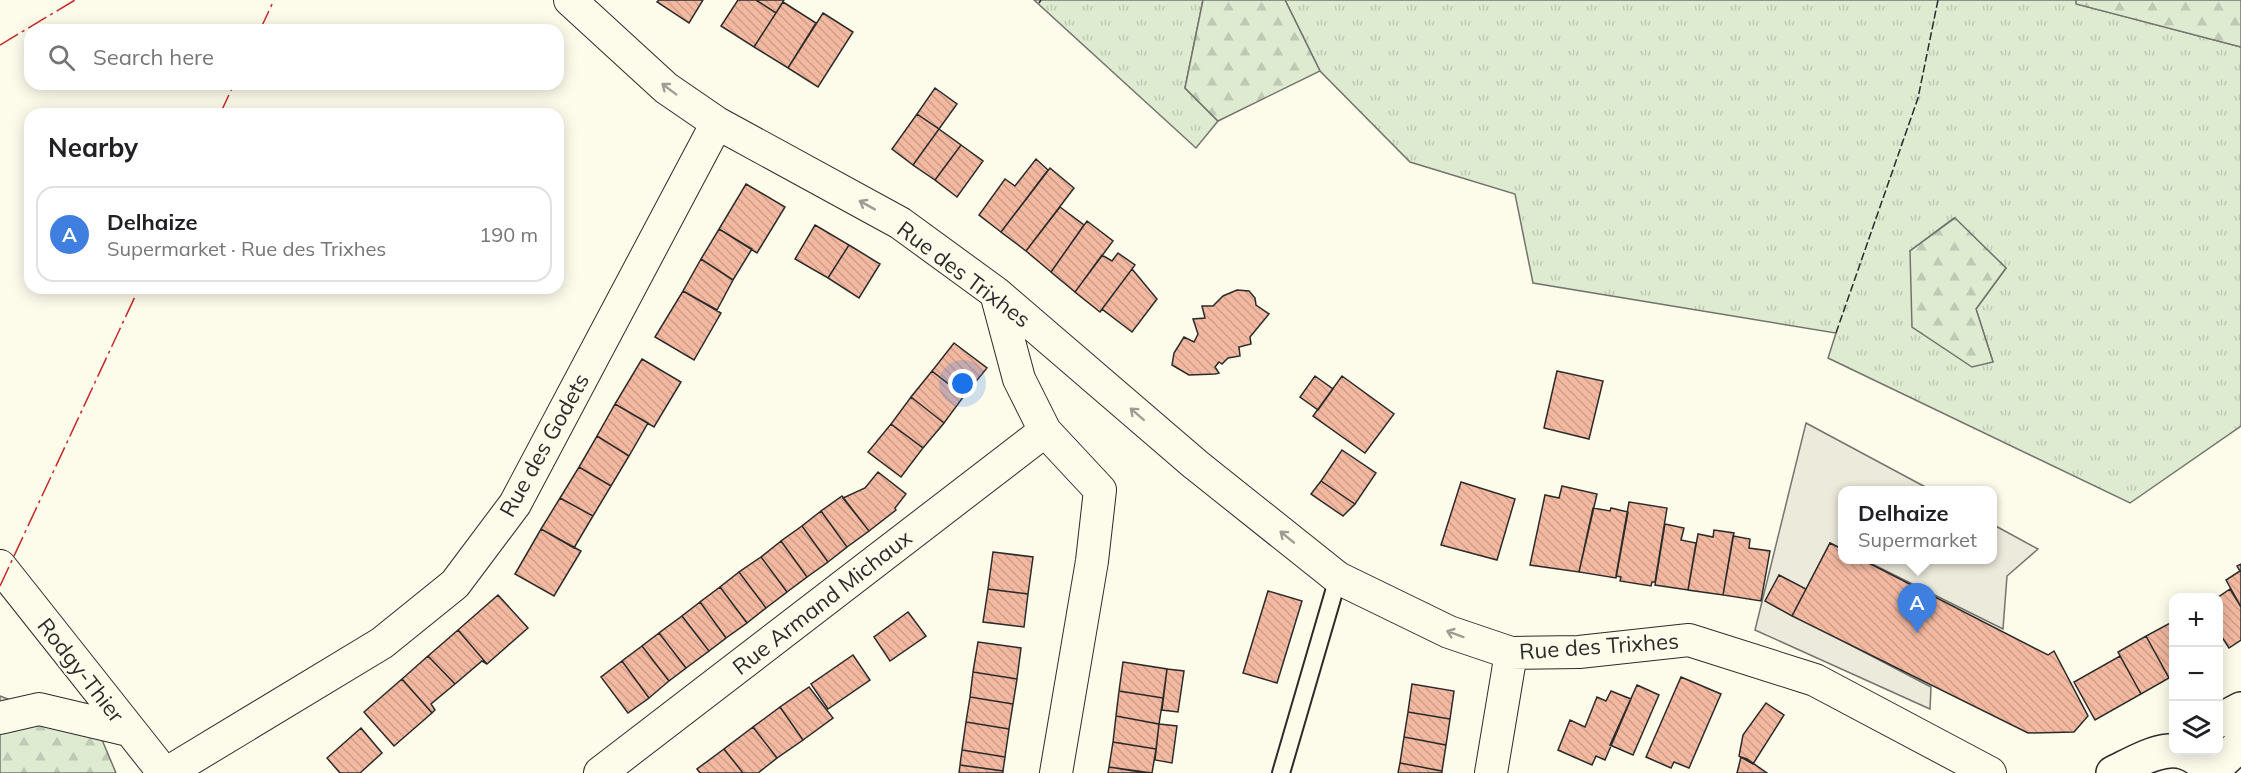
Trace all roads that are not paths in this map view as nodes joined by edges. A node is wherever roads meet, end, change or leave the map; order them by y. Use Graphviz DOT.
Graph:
graph roads {
  1 [pos="570,0"];
  2 [pos="717,123"];
  3 [pos="996,293"];
  4 [pos="1045,431"];
  5 [pos="0,566"];
  6 [pos="1338,578"];
  7 [pos="1511,653"];
  8 [pos="2241,709"];
  9 [pos="0,718"];
  10 [pos="2223,718"];
  11 [pos="128,730"];
  12 [pos="2241,744"];
  13 [pos="2169,752"];
  14 [pos="2192,755"];
  15 [pos="2211,772"];
  16 [pos="166,773"];
  17 [pos="600,773"];
  18 [pos="1056,773"];
  19 [pos="1281,773"];
  20 [pos="1491,773"];
  21 [pos="1990,773"];
  22 [pos="2113,773"];
  2 -- 1 [label="street, Rue des Trixhes, one-way"];
  3 -- 2 [label="street, Rue des Trixhes, one-way"];
  2 -- 16 [label="street, Rue des Godets"];
  3 -- 4 [label="street"];
  6 -- 3 [label="street, Rue des Trixhes, one-way"];
  4 -- 17 [label="street, Rue Armand Michaux"];
  4 -- 18 [label="street"];
  5 -- 11 [label="street, Rodgy-Thier"];
  7 -- 6 [label="street, Rue des Trixhes, one-way"];
  6 -- 19 [label="lane"];
  7 -- 20 [label="street"];
  7 -- 21 [label="street, Rue des Trixhes"];
  8 -- 10 [label="street"];
  9 -- 11 [label="street"];
  11 -- 16 [label="street, Rodgy-Thier"];
  12 -- 15 [label="street"];
  13 -- 22 [label="street"];
  14 -- 15 [label="street"];
}
